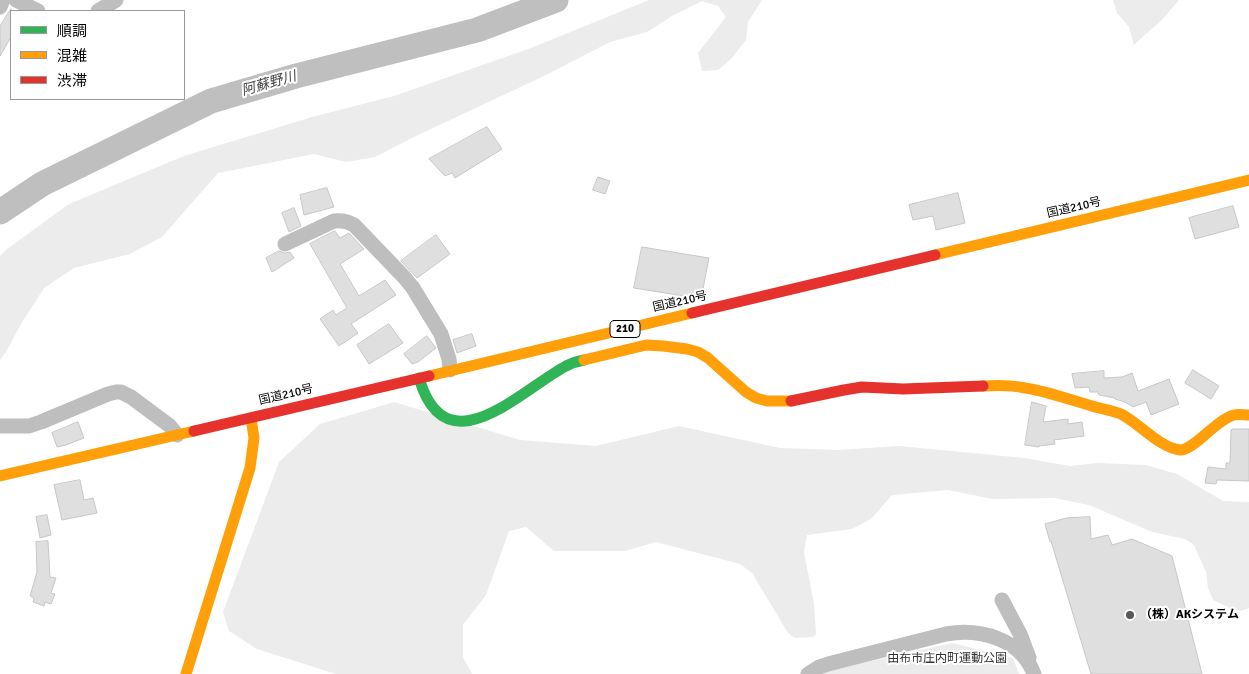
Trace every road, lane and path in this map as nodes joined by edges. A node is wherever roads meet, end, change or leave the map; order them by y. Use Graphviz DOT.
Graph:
graph roads {
  1 [pos="3,0"];
  2 [pos="16,0"];
  3 [pos="116,0"];
  4 [pos="0,7"];
  5 [pos="36,10"];
  6 [pos="100,10"];
  7 [pos="1249,180"];
  8 [pos="285,244"];
  9 [pos="450,370"];
  10 [pos="419,378"];
  11 [pos="1249,415"];
  12 [pos="251,418"];
  13 [pos="0,426"];
  14 [pos="177,435"];
  15 [pos="0,476"];
  16 [pos="1002,600"];
  17 [pos="1033,673"];
  18 [pos="186,674"];
  19 [pos="808,674"];
  1 -- 4 [label="street"];
  2 -- 5 [label="street"];
  3 -- 6 [label="street"];
  7 -- 9 [label="main road, 国道210号 / 210"];
  8 -- 9 [label="street"];
  9 -- 10 [label="main road, 国道210号 / 210"];
  10 -- 11 [label="main road"];
  10 -- 12 [label="main road, 国道210号 / 210"];
  12 -- 14 [label="main road, 国道210号 / 210"];
  12 -- 18 [label="main road"];
  13 -- 14 [label="street"];
  14 -- 15 [label="main road, 国道210号 / 210"];
  16 -- 17 [label="street"];
  17 -- 19 [label="street"];
}
